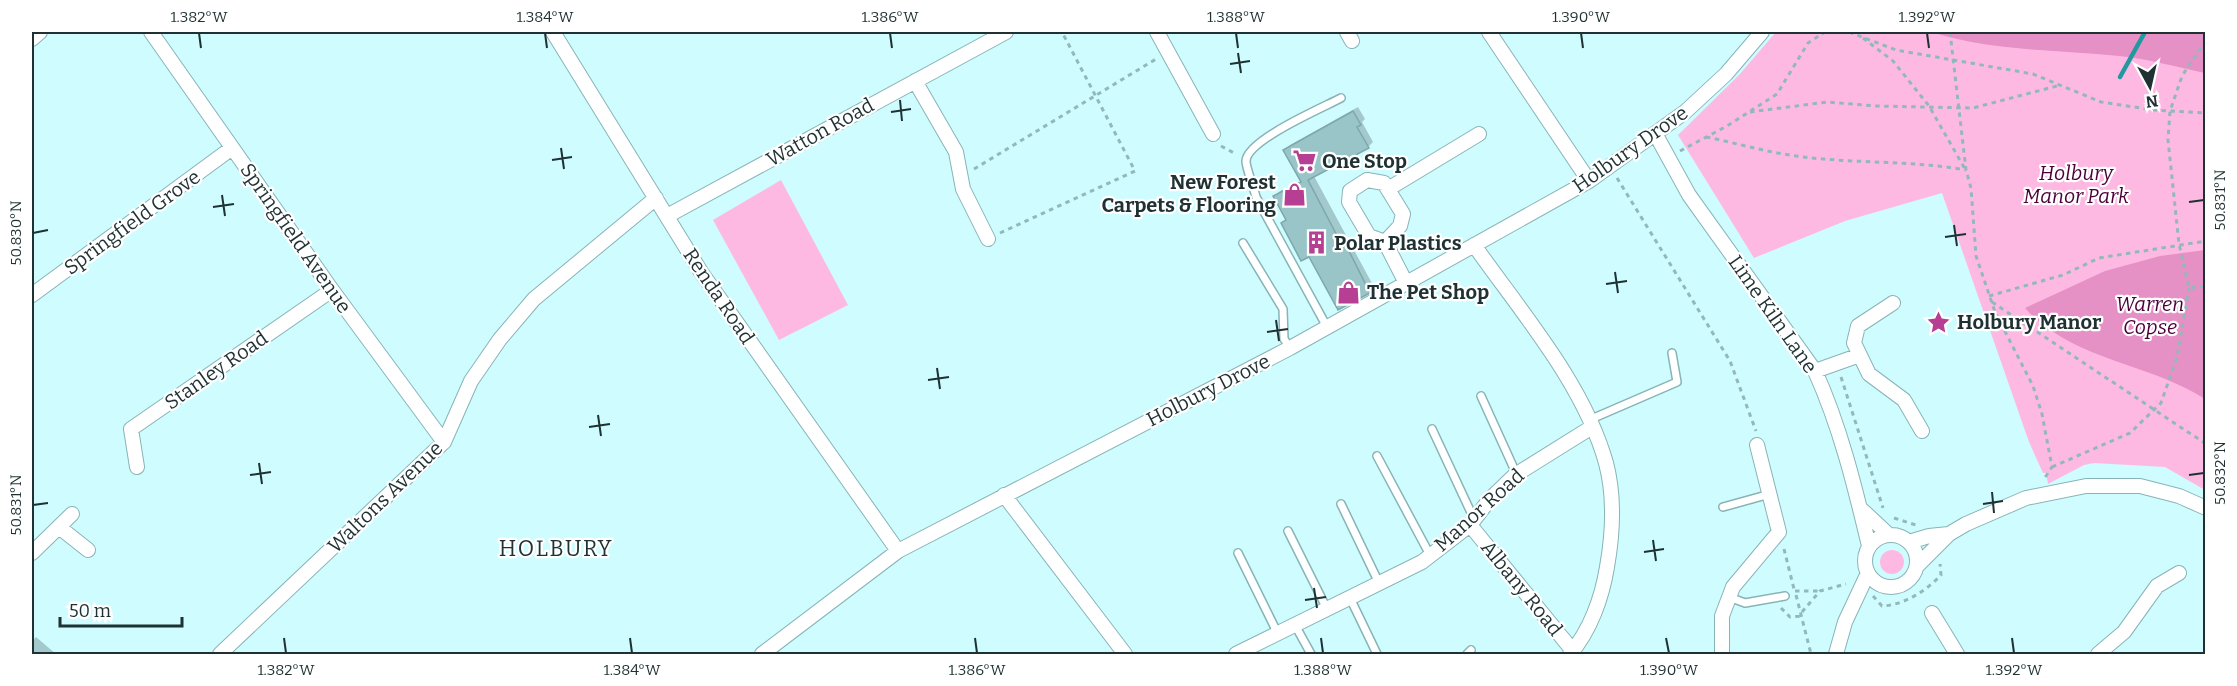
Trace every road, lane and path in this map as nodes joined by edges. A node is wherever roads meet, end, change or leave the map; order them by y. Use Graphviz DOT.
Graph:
graph roads {
  1 [pos="40,32"];
  2 [pos="151,32"];
  3 [pos="553,32"];
  4 [pos="1005,32"];
  5 [pos="1062,32"];
  6 [pos="1157,32"];
  7 [pos="1489,32"];
  8 [pos="1762,32"];
  9 [pos="1825,32"];
  10 [pos="1849,32"];
  11 [pos="1950,32"];
  12 [pos="1860,36"];
  13 [pos="32,39"];
  14 [pos="2205,40"];
  15 [pos="1168,52"];
  16 [pos="1953,60"];
  17 [pos="915,81"];
  18 [pos="2059,85"];
  19 [pos="1095,94"];
  20 [pos="1341,98"];
  21 [pos="1929,106"];
  22 [pos="1958,107"];
  23 [pos="2170,111"];
  24 [pos="1750,112"];
  25 [pos="2205,113"];
  26 [pos="1213,134"];
  27 [pos="1479,134"];
  28 [pos="1656,135"];
  29 [pos="1706,137"];
  30 [pos="232,148"];
  31 [pos="1247,155"];
  32 [pos="1668,157"];
  33 [pos="1610,167"];
  34 [pos="1966,170"];
  35 [pos="961,177"];
  36 [pos="1589,181"];
  37 [pos="1388,189"];
  38 [pos="656,198"];
  39 [pos="667,216"];
  40 [pos="988,239"];
  41 [pos="2205,241"];
  42 [pos="1385,242"];
  43 [pos="1243,243"];
  44 [pos="2179,244"];
  45 [pos="1474,245"];
  46 [pos="1406,283"];
  47 [pos="2205,286"];
  48 [pos="2189,288"];
  49 [pos="332,290"];
  50 [pos="32,295"];
  51 [pos="1989,296"];
  52 [pos="1991,302"];
  53 [pos="1893,303"];
  54 [pos="1327,327"];
  55 [pos="1290,348"];
  56 [pos="1672,353"];
  57 [pos="1860,355"];
  58 [pos="1837,363"];
  59 [pos="1815,371"];
  60 [pos="1481,396"];
  61 [pos="2153,411"];
  62 [pos="1590,424"];
  63 [pos="1432,429"];
  64 [pos="1922,431"];
  65 [pos="444,442"];
  66 [pos="2205,444"];
  67 [pos="1757,445"];
  68 [pos="1377,456"];
  69 [pos="137,466"];
  70 [pos="2052,467"];
  71 [pos="1516,474"];
  72 [pos="2038,487"];
  73 [pos="1770,494"];
  74 [pos="1004,495"];
  75 [pos="1341,504"];
  76 [pos="1723,507"];
  77 [pos="1860,508"];
  78 [pos="2205,508"];
  79 [pos="72,514"];
  80 [pos="1472,522"];
  81 [pos="59,527"];
  82 [pos="1288,531"];
  83 [pos="1889,535"];
  84 [pos="1909,542"];
  85 [pos="1932,542"];
  86 [pos="1869,546"];
  87 [pos="88,550"];
  88 [pos="898,551"];
  89 [pos="32,553"];
  90 [pos="1238,553"];
  91 [pos="1430,555"];
  92 [pos="1917,566"];
  93 [pos="2179,573"];
  94 [pos="1379,583"];
  95 [pos="1870,588"];
  96 [pos="1795,591"];
  97 [pos="1820,591"];
  98 [pos="1785,596"];
  99 [pos="1729,597"];
  100 [pos="1350,598"];
  101 [pos="1771,598"];
  102 [pos="1327,609"];
  103 [pos="1932,614"];
  104 [pos="1295,625"];
  105 [pos="1278,634"];
  106 [pos="1571,652"];
  107 [pos="220,654"];
  108 [pos="762,654"];
  109 [pos="1125,654"];
  110 [pos="1236,654"];
  111 [pos="1311,654"];
  112 [pos="1377,654"];
  113 [pos="1722,654"];
  114 [pos="1836,654"];
  115 [pos="1957,654"];
  116 [pos="2098,654"];
  1 -- 13 [label="street"];
  2 -- 30 [label="street, Springfield Avenue"];
  3 -- 38 [label="street, Renda Road"];
  4 -- 17 [label="street, Watton Road"];
  5 -- 19 [label="path"];
  6 -- 15 [label="street"];
  7 -- 36 [label="street"];
  8 -- 28 [label="street, Holbury Drove"];
  9 -- 24 [label="path"];
  10 -- 12 [label="path"];
  11 -- 16 [label="path"];
  12 -- 16 [label="path"];
  12 -- 21 [label="path"];
  14 -- 23 [label="path"];
  15 -- 19 [label="path"];
  15 -- 26 [label="street"];
  16 -- 18 [label="path"];
  16 -- 22 [label="path"];
  17 -- 35 [label="street"];
  17 -- 39 [label="street, Watton Road"];
  18 -- 22 [label="path"];
  18 -- 23 [label="path"];
  19 -- 35 [label="path"];
  19 -- 40 [label="path"];
  20 -- 31 [label="lane"];
  21 -- 22 [label="path"];
  21 -- 24 [label="path"];
  21 -- 34 [label="path"];
  22 -- 34 [label="path"];
  23 -- 25 [label="path"];
  23 -- 44 [label="path"];
  24 -- 29 [label="path"];
  26 -- 31 [label="path"];
  27 -- 37 [label="street"];
  28 -- 32 [label="street, Lime Kiln Lane"];
  28 -- 33 [label="street, Holbury Drove"];
  29 -- 32 [label="path"];
  29 -- 34 [label="path"];
  30 -- 49 [label="street, Springfield Avenue"];
  30 -- 50 [label="street, Springfield Grove"];
  31 -- 54 [label="lane"];
  32 -- 59 [label="street, Lime Kiln Lane"];
  33 -- 36 [label="street, Holbury Drove"];
  33 -- 67 [label="path"];
  34 -- 51 [label="path"];
  35 -- 40 [label="street"];
  36 -- 45 [label="street, Holbury Drove"];
  37 -- 42 [label="street"];
  37 -- 42 [label="street"];
  38 -- 39 [label="street, Renda Road"];
  38 -- 65 [label="street, Waltons Avenue"];
  39 -- 88 [label="street, Renda Road"];
  41 -- 44 [label="path"];
  42 -- 46 [label="street"];
  43 -- 55 [label="lane"];
  44 -- 48 [label="path"];
  44 -- 51 [label="path"];
  45 -- 46 [label="street, Holbury Drove"];
  45 -- 62 [label="street"];
  46 -- 54 [label="street, Holbury Drove"];
  47 -- 48 [label="path"];
  48 -- 61 [label="path"];
  49 -- 65 [label="street, Springfield Avenue"];
  49 -- 69 [label="street, Stanley Road"];
  51 -- 52 [label="path"];
  52 -- 61 [label="path"];
  52 -- 70 [label="path"];
  53 -- 57 [label="street"];
  54 -- 55 [label="street, Holbury Drove"];
  55 -- 74 [label="street, Holbury Drove"];
  56 -- 62 [label="lane"];
  57 -- 58 [label="street"];
  57 -- 64 [label="street"];
  58 -- 59 [label="street"];
  58 -- 85 [label="path"];
  59 -- 77 [label="street, Lime Kiln Lane"];
  60 -- 71 [label="lane"];
  61 -- 66 [label="path"];
  61 -- 70 [label="path"];
  62 -- 71 [label="street, Manor Road"];
  62 -- 106 [label="street"];
  63 -- 80 [label="lane"];
  65 -- 107 [label="street, Waltons Avenue"];
  67 -- 73 [label="street"];
  68 -- 91 [label="lane"];
  70 -- 72 [label="path"];
  71 -- 80 [label="street, Manor Road"];
  73 -- 76 [label="lane"];
  73 -- 99 [label="street"];
  74 -- 88 [label="street, Holbury Drove"];
  74 -- 109 [label="street"];
  75 -- 94 [label="lane"];
  77 -- 83 [label="street"];
  77 -- 86 [label="street, Lime Kiln Lane"];
  78 -- 85 [label="street"];
  79 -- 81 [label="street"];
  80 -- 91 [label="street, Manor Road"];
  80 -- 106 [label="street, Albany Road"];
  81 -- 87 [label="street"];
  81 -- 89 [label="street"];
  82 -- 102 [label="lane"];
  83 -- 84 [label="street"];
  83 -- 86 [label="street"];
  84 -- 85 [label="street"];
  84 -- 92 [label="street"];
  85 -- 92 [label="street"];
  85 -- 95 [label="path"];
  86 -- 95 [label="street"];
  88 -- 108 [label="street, Holbury Drove"];
  90 -- 105 [label="lane"];
  91 -- 94 [label="street, Manor Road"];
  92 -- 95 [label="street"];
  93 -- 116 [label="street"];
  94 -- 100 [label="street, Manor Road"];
  95 -- 97 [label="path"];
  95 -- 114 [label="street"];
  96 -- 97 [label="path"];
  97 -- 101 [label="path"];
  98 -- 101 [label="lane"];
  99 -- 101 [label="lane"];
  99 -- 113 [label="street"];
  100 -- 102 [label="street, Manor Road"];
  100 -- 112 [label="lane"];
  102 -- 104 [label="street, Manor Road"];
  103 -- 115 [label="street"];
  104 -- 105 [label="street, Manor Road"];
  104 -- 111 [label="lane"];
  105 -- 110 [label="street, Manor Road"];
}
